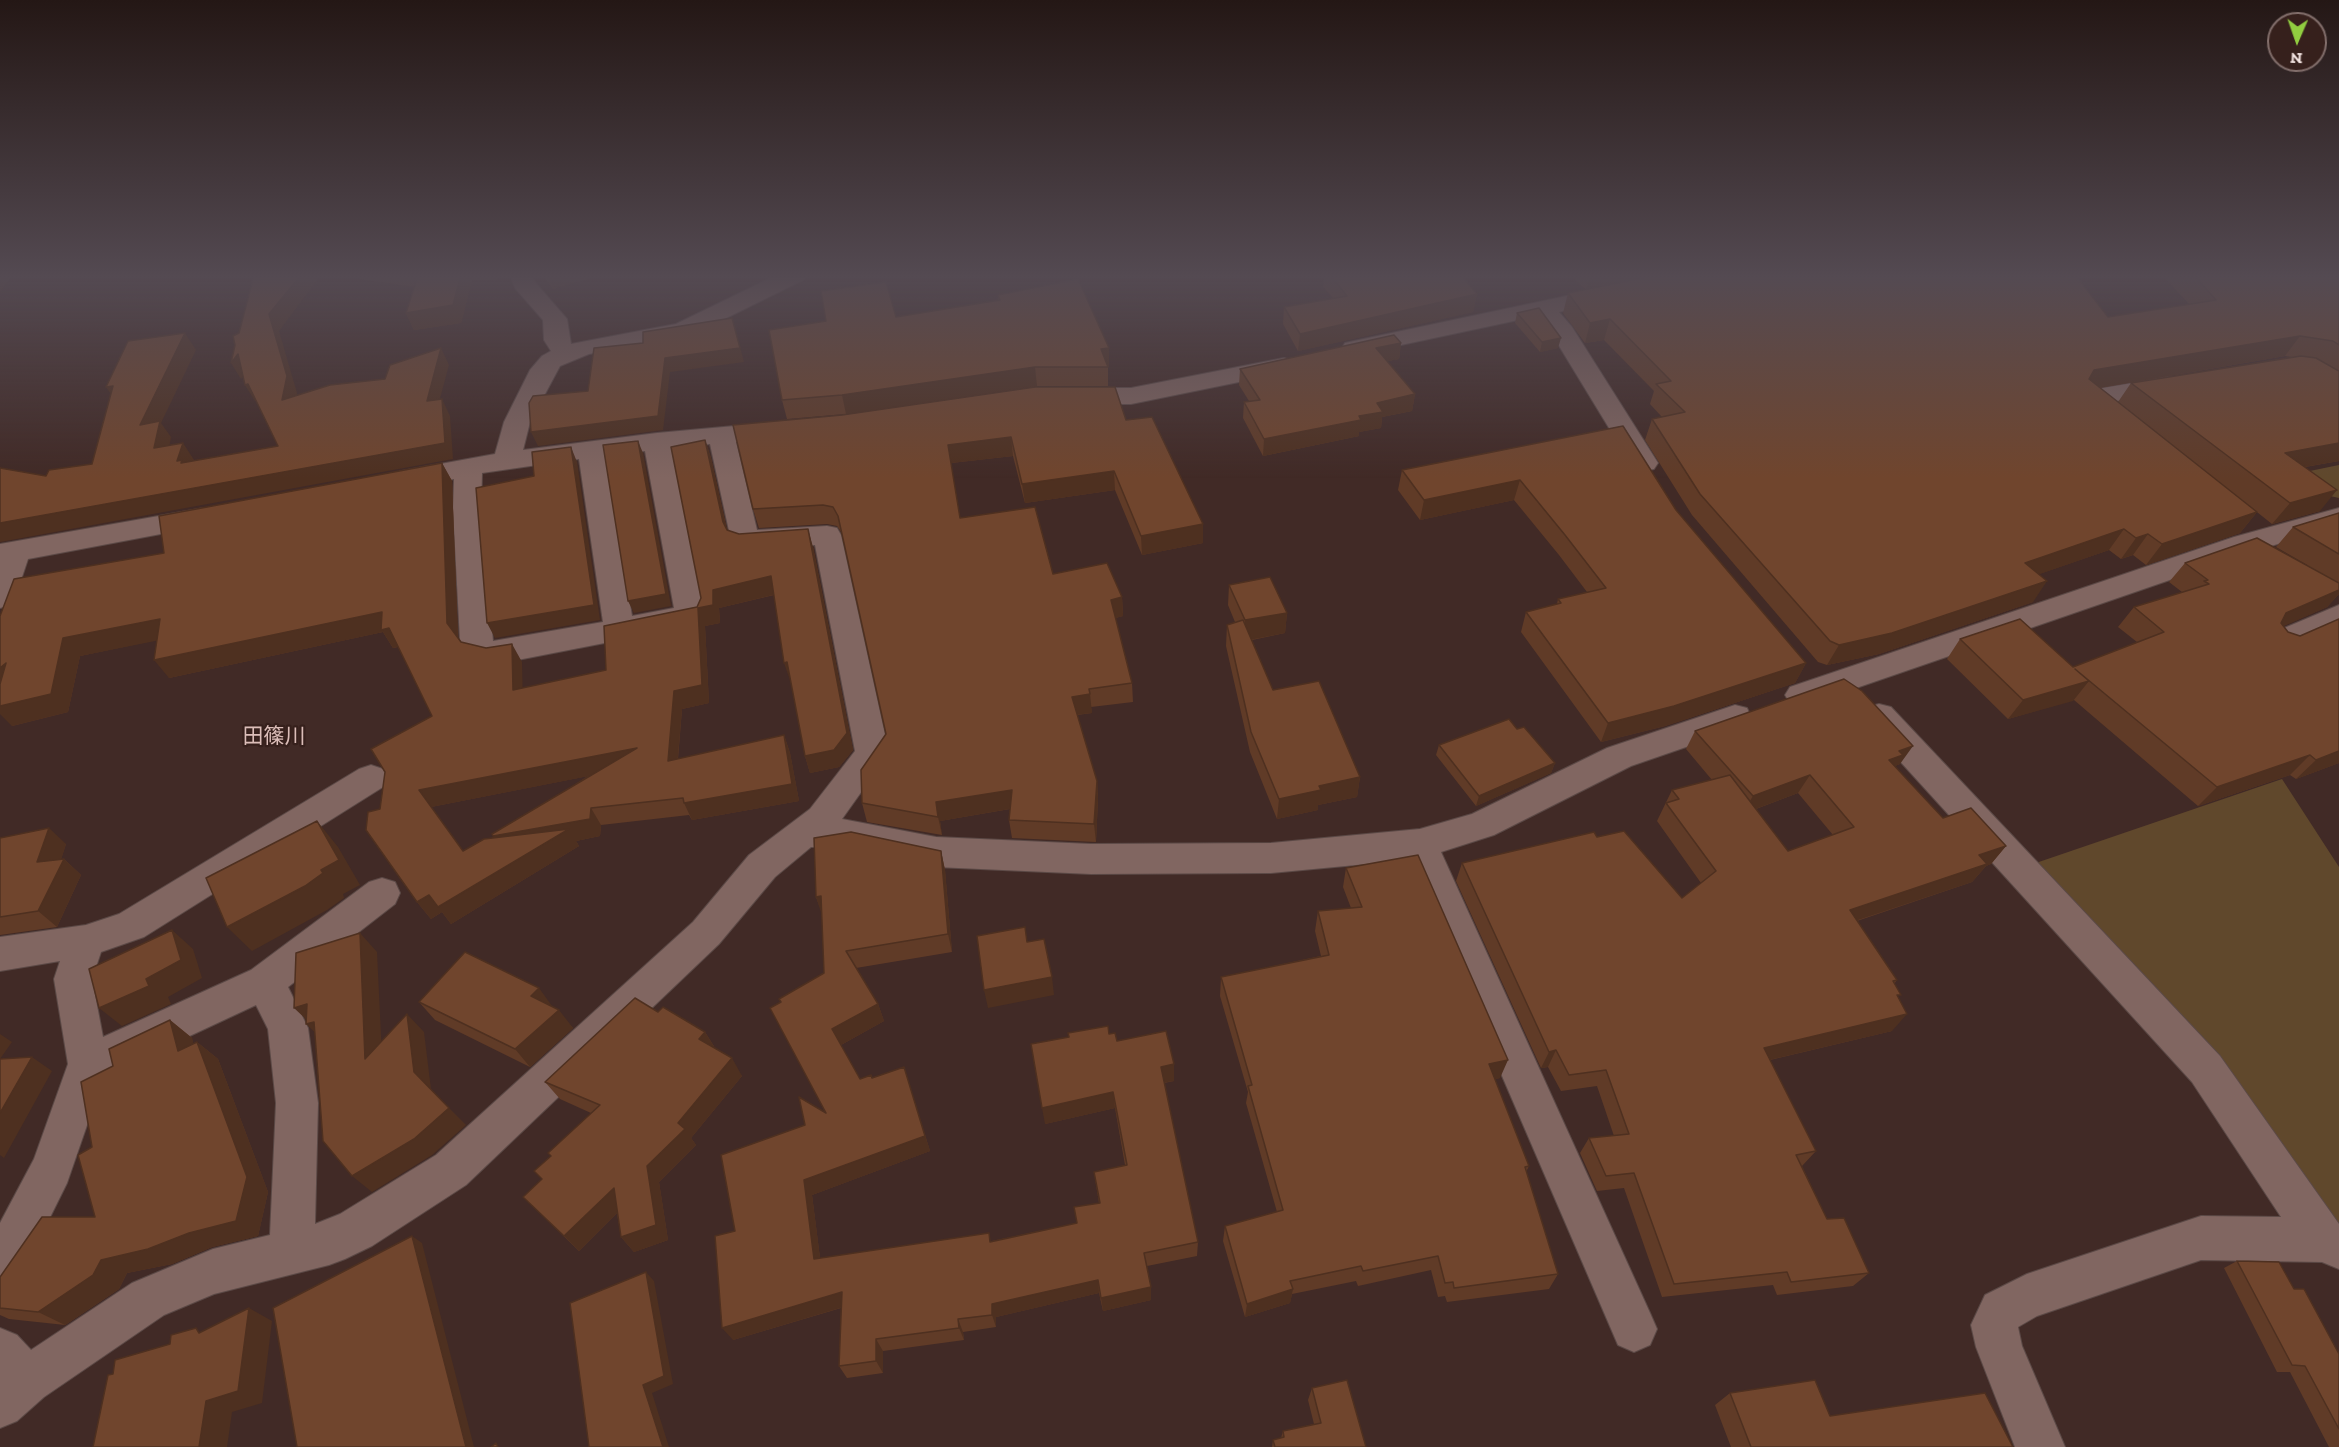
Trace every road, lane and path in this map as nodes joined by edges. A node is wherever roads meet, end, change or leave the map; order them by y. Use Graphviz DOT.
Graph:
graph roads {
  1 [pos="558,343"];
  2 [pos="619,343"];
  3 [pos="1385,343"];
  4 [pos="1570,343"];
  5 [pos="565,353"];
  6 [pos="2193,381"];
  7 [pos="1049,396"];
  8 [pos="2128,427"];
  9 [pos="801,428"];
  10 [pos="721,436"];
  11 [pos="657,441"];
  12 [pos="591,449"];
  13 [pos="507,460"];
  14 [pos="468,468"];
  15 [pos="1656,483"];
  16 [pos="375,485"];
  17 [pos="224,514"];
  18 [pos="2239,515"];
  19 [pos="2337,520"];
  20 [pos="2262,548"];
  21 [pos="8,553"];
  22 [pos="0,598"];
  23 [pos="2334,602"];
  24 [pos="619,629"];
  25 [pos="2281,642"];
  26 [pos="1798,663"];
  27 [pos="1836,683"];
  28 [pos="371,778"];
  29 [pos="802,833"];
  30 [pos="1420,844"];
  31 [pos="382,893"];
  32 [pos="86,941"];
  33 [pos="0,954"];
  34 [pos="265,982"];
  35 [pos="88,1064"];
  36 [pos="2331,1244"];
  37 [pos="292,1251"];
  38 [pos="0,1270"];
  39 [pos="1634,1329"];
  40 [pos="9,1379"];
  41 [pos="2040,1447"];
  1 -- 5 [label="street"];
  2 -- 5 [label="street"];
  3 -- 7 [label="street"];
  4 -- 15 [label="street"];
  5 -- 13 [label="street"];
  6 -- 8 [label="street"];
  9 -- 10 [label="street"];
  10 -- 11 [label="street"];
  10 -- 29 [label="street"];
  11 -- 12 [label="street"];
  11 -- 24 [label="street"];
  12 -- 13 [label="street"];
  12 -- 24 [label="street"];
  13 -- 14 [label="street"];
  14 -- 16 [label="street"];
  14 -- 24 [label="street"];
  17 -- 21 [label="street"];
  18 -- 20 [label="street"];
  19 -- 20 [label="street"];
  20 -- 27 [label="street"];
  21 -- 22 [label="street"];
  23 -- 25 [label="street"];
  26 -- 27 [label="street"];
  27 -- 30 [label="street"];
  27 -- 36 [label="street"];
  28 -- 32 [label="street"];
  29 -- 30 [label="street"];
  29 -- 37 [label="street"];
  30 -- 39 [label="street"];
  31 -- 34 [label="street"];
  32 -- 33 [label="street"];
  32 -- 35 [label="street"];
  34 -- 35 [label="street"];
  34 -- 37 [label="street"];
  35 -- 38 [label="street"];
  36 -- 41 [label="street"];
  37 -- 40 [label="street"];
}
